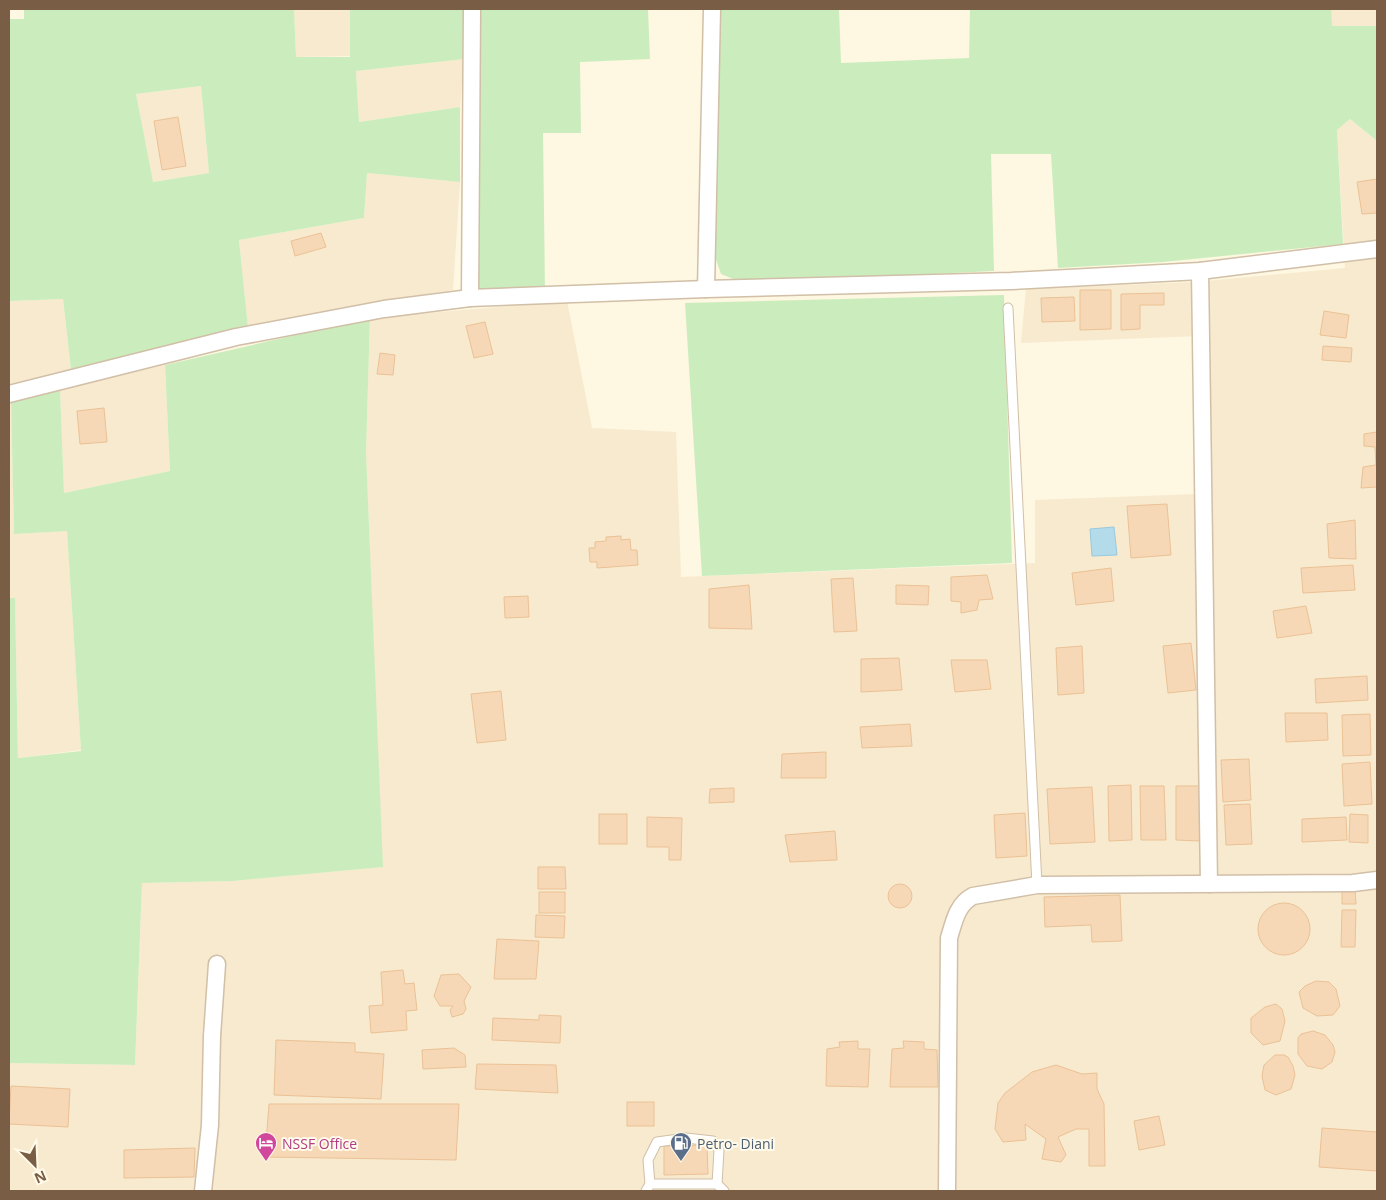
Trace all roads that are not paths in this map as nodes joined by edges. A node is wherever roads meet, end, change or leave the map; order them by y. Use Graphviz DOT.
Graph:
graph roads {
  1 [pos="472,9"];
  2 [pos="712,9"];
  3 [pos="1377,249"];
  4 [pos="1200,271"];
  5 [pos="706,289"];
  6 [pos="470,298"];
  7 [pos="1008,308"];
  8 [pos="9,394"];
  9 [pos="1377,880"];
  10 [pos="1210,884"];
  11 [pos="1037,885"];
  12 [pos="217,964"];
  13 [pos="717,1184"];
  14 [pos="648,1188"];
  15 [pos="202,1191"];
  16 [pos="724,1191"];
  17 [pos="947,1191"];
  1 -- 6 [label="street"];
  2 -- 5 [label="street"];
  3 -- 4 [label="street"];
  4 -- 5 [label="street"];
  4 -- 10 [label="street"];
  5 -- 6 [label="street"];
  6 -- 8 [label="street"];
  7 -- 11 [label="lane"];
  9 -- 10 [label="street"];
  10 -- 11 [label="street"];
  11 -- 17 [label="street"];
  12 -- 15 [label="street"];
  13 -- 14 [label="lane"];
  13 -- 14 [label="lane"];
  13 -- 16 [label="lane"];
}
